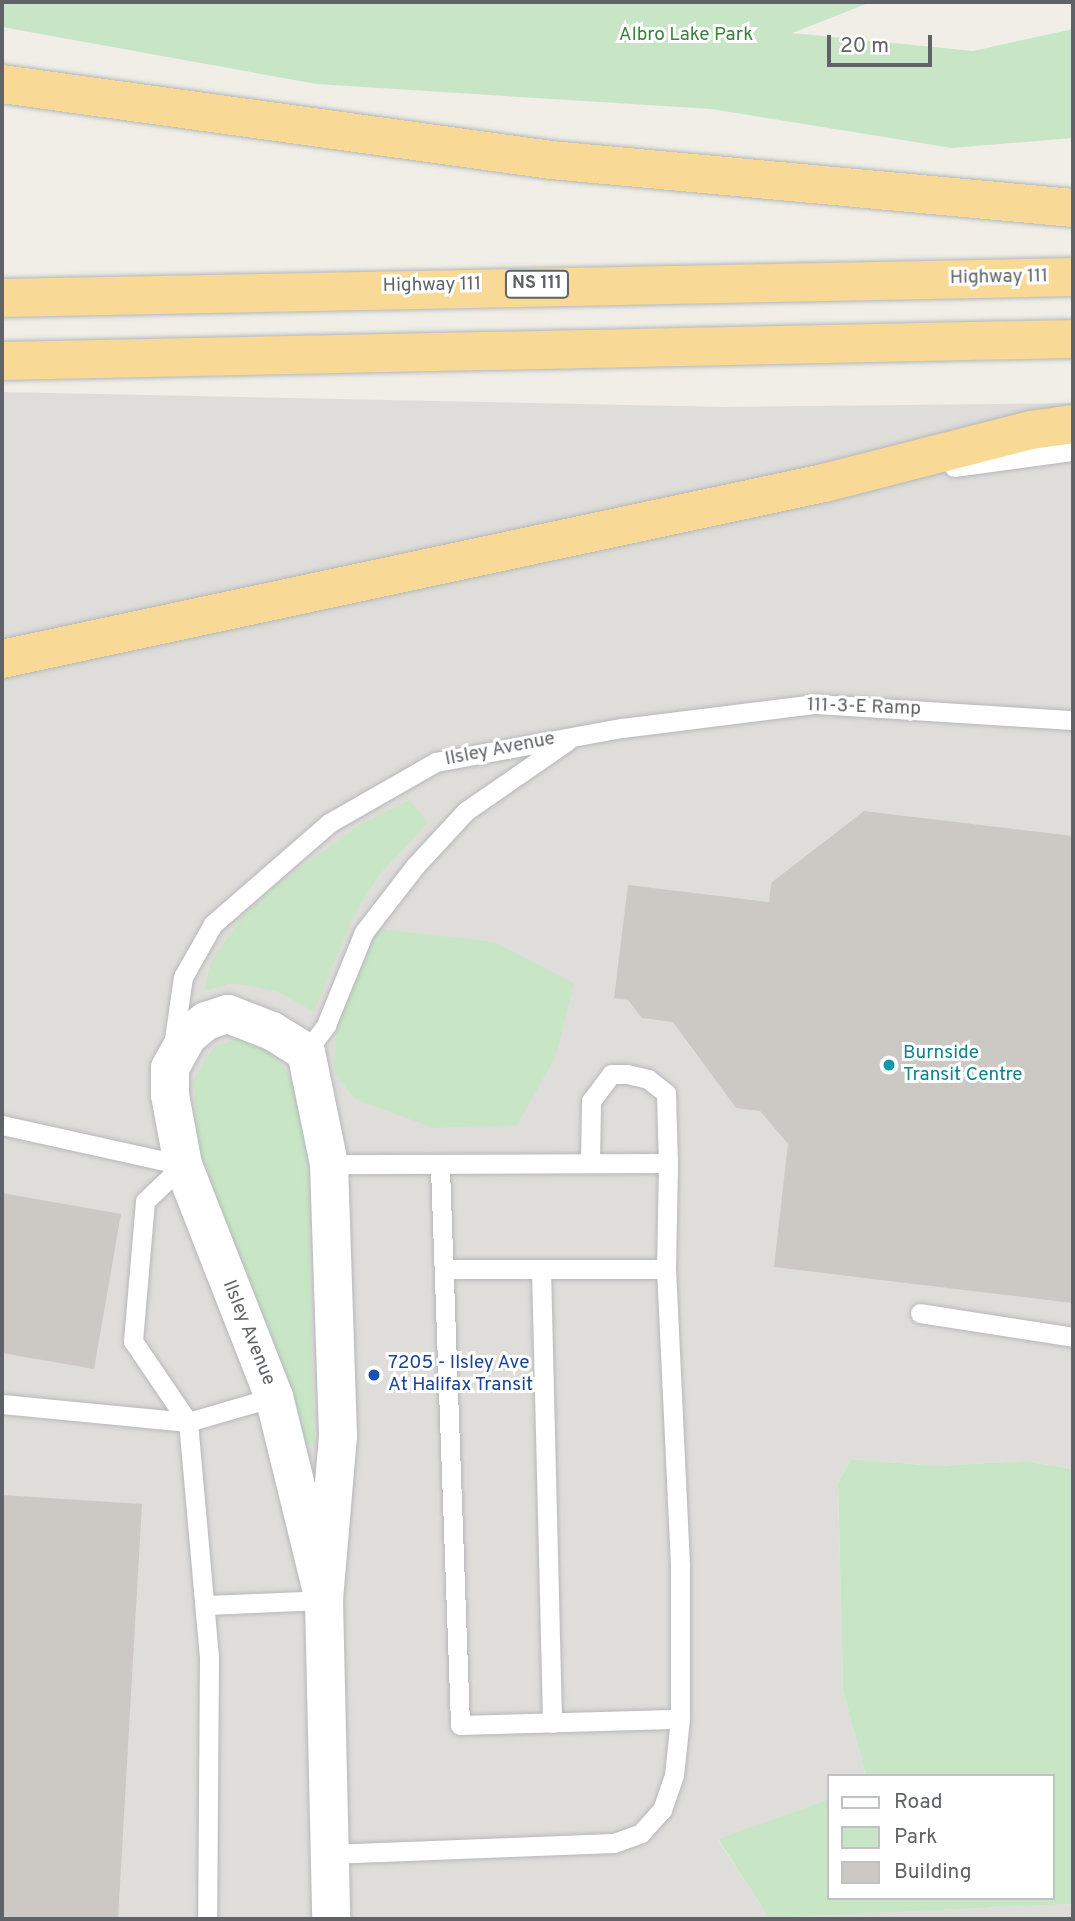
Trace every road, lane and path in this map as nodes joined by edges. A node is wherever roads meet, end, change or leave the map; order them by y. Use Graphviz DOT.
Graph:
graph roads {
  1 [pos="2,84"];
  2 [pos="1073,208"];
  3 [pos="1073,277"];
  4 [pos="2,298"];
  5 [pos="1073,339"];
  6 [pos="2,361"];
  7 [pos="1073,424"];
  8 [pos="1073,451"];
  9 [pos="824,483"];
  10 [pos="19,656"];
  11 [pos="2,675"];
  12 [pos="1073,720"];
  13 [pos="572,737"];
  14 [pos="306,1052"];
  15 [pos="170,1068"];
  16 [pos="2,1125"];
  17 [pos="590,1161"];
  18 [pos="668,1163"];
  19 [pos="329,1164"];
  20 [pos="183,1166"];
  21 [pos="440,1168"];
  22 [pos="444,1269"];
  23 [pos="541,1269"];
  24 [pos="666,1269"];
  25 [pos="920,1313"];
  26 [pos="1073,1337"];
  27 [pos="274,1397"];
  28 [pos="2,1404"];
  29 [pos="188,1422"];
  30 [pos="324,1600"];
  31 [pos="205,1605"];
  32 [pos="680,1719"];
  33 [pos="552,1723"];
  34 [pos="329,1854"];
  35 [pos="207,1919"];
  36 [pos="331,1919"];
  1 -- 2 [label="highway"];
  3 -- 4 [label="highway, Highway 111 / NS 111"];
  5 -- 6 [label="highway"];
  7 -- 9 [label="highway"];
  8 -- 9 [label="lane"];
  9 -- 10 [label="highway"];
  10 -- 11 [label="highway"];
  12 -- 13 [label="lane, 111-3-E Ramp"];
  13 -- 14 [label="lane, Ilsley Avenue"];
  13 -- 15 [label="lane, Ilsley Avenue"];
  14 -- 15 [label="street"];
  14 -- 19 [label="street, Ilsley Avenue"];
  15 -- 20 [label="street, Ilsley Avenue"];
  16 -- 20 [label="lane"];
  17 -- 18 [label="lane"];
  17 -- 18 [label="lane"];
  17 -- 21 [label="lane"];
  18 -- 24 [label="lane"];
  19 -- 21 [label="lane"];
  19 -- 30 [label="street, Ilsley Avenue"];
  20 -- 27 [label="street, Ilsley Avenue"];
  20 -- 29 [label="lane"];
  21 -- 22 [label="lane"];
  22 -- 23 [label="lane"];
  22 -- 33 [label="lane"];
  23 -- 24 [label="lane"];
  23 -- 33 [label="lane"];
  24 -- 32 [label="lane"];
  25 -- 26 [label="lane"];
  27 -- 29 [label="lane"];
  27 -- 30 [label="street, Ilsley Avenue"];
  28 -- 29 [label="lane"];
  29 -- 31 [label="lane"];
  30 -- 31 [label="lane"];
  30 -- 34 [label="street, Ilsley Avenue"];
  31 -- 35 [label="lane"];
  32 -- 33 [label="lane"];
  32 -- 34 [label="lane"];
  34 -- 36 [label="street, Ilsley Avenue"];
}
